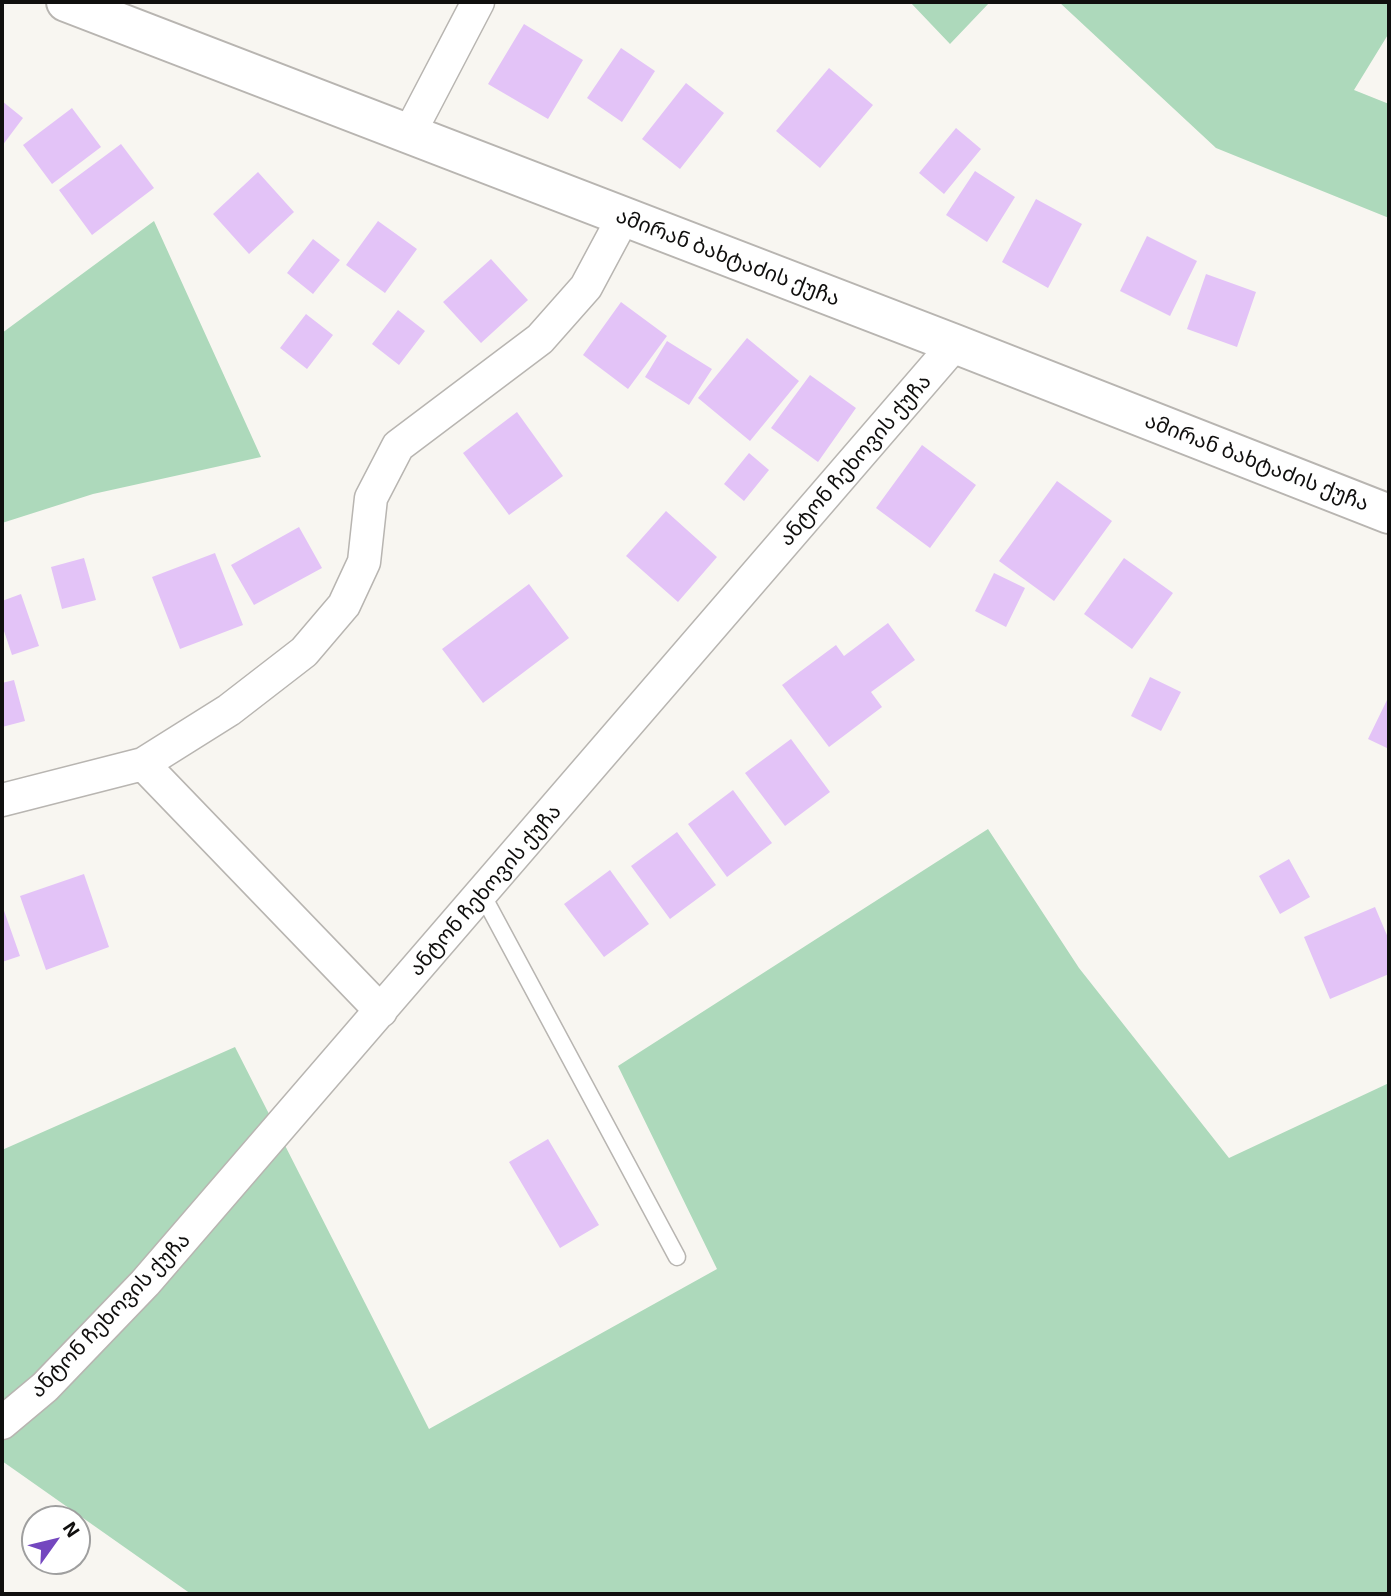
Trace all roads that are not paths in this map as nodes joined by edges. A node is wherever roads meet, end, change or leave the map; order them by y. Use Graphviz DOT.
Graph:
graph roads {
  1 [pos="66,2"];
  2 [pos="478,2"];
  3 [pos="409,134"];
  4 [pos="624,216"];
  5 [pos="955,344"];
  6 [pos="1389,514"];
  7 [pos="144,764"];
  8 [pos="2,800"];
  9 [pos="482,894"];
  10 [pos="381,1011"];
  11 [pos="677,1257"];
  12 [pos="2,1423"];
  1 -- 3 [label="street, ამირან ბახტაძის ქუჩა"];
  2 -- 3 [label="street"];
  3 -- 4 [label="street, ამირან ბახტაძის ქუჩა"];
  4 -- 5 [label="street, ამირან ბახტაძის ქუჩა"];
  4 -- 7 [label="street"];
  5 -- 6 [label="street, ამირან ბახტაძის ქუჩა"];
  5 -- 9 [label="street, ანტონ ჩეხოვის ქუჩა"];
  7 -- 8 [label="street"];
  7 -- 10 [label="street"];
  9 -- 10 [label="street, ანტონ ჩეხოვის ქუჩა"];
  9 -- 11 [label="lane"];
  10 -- 12 [label="street, ანტონ ჩეხოვის ქუჩა"];
}
